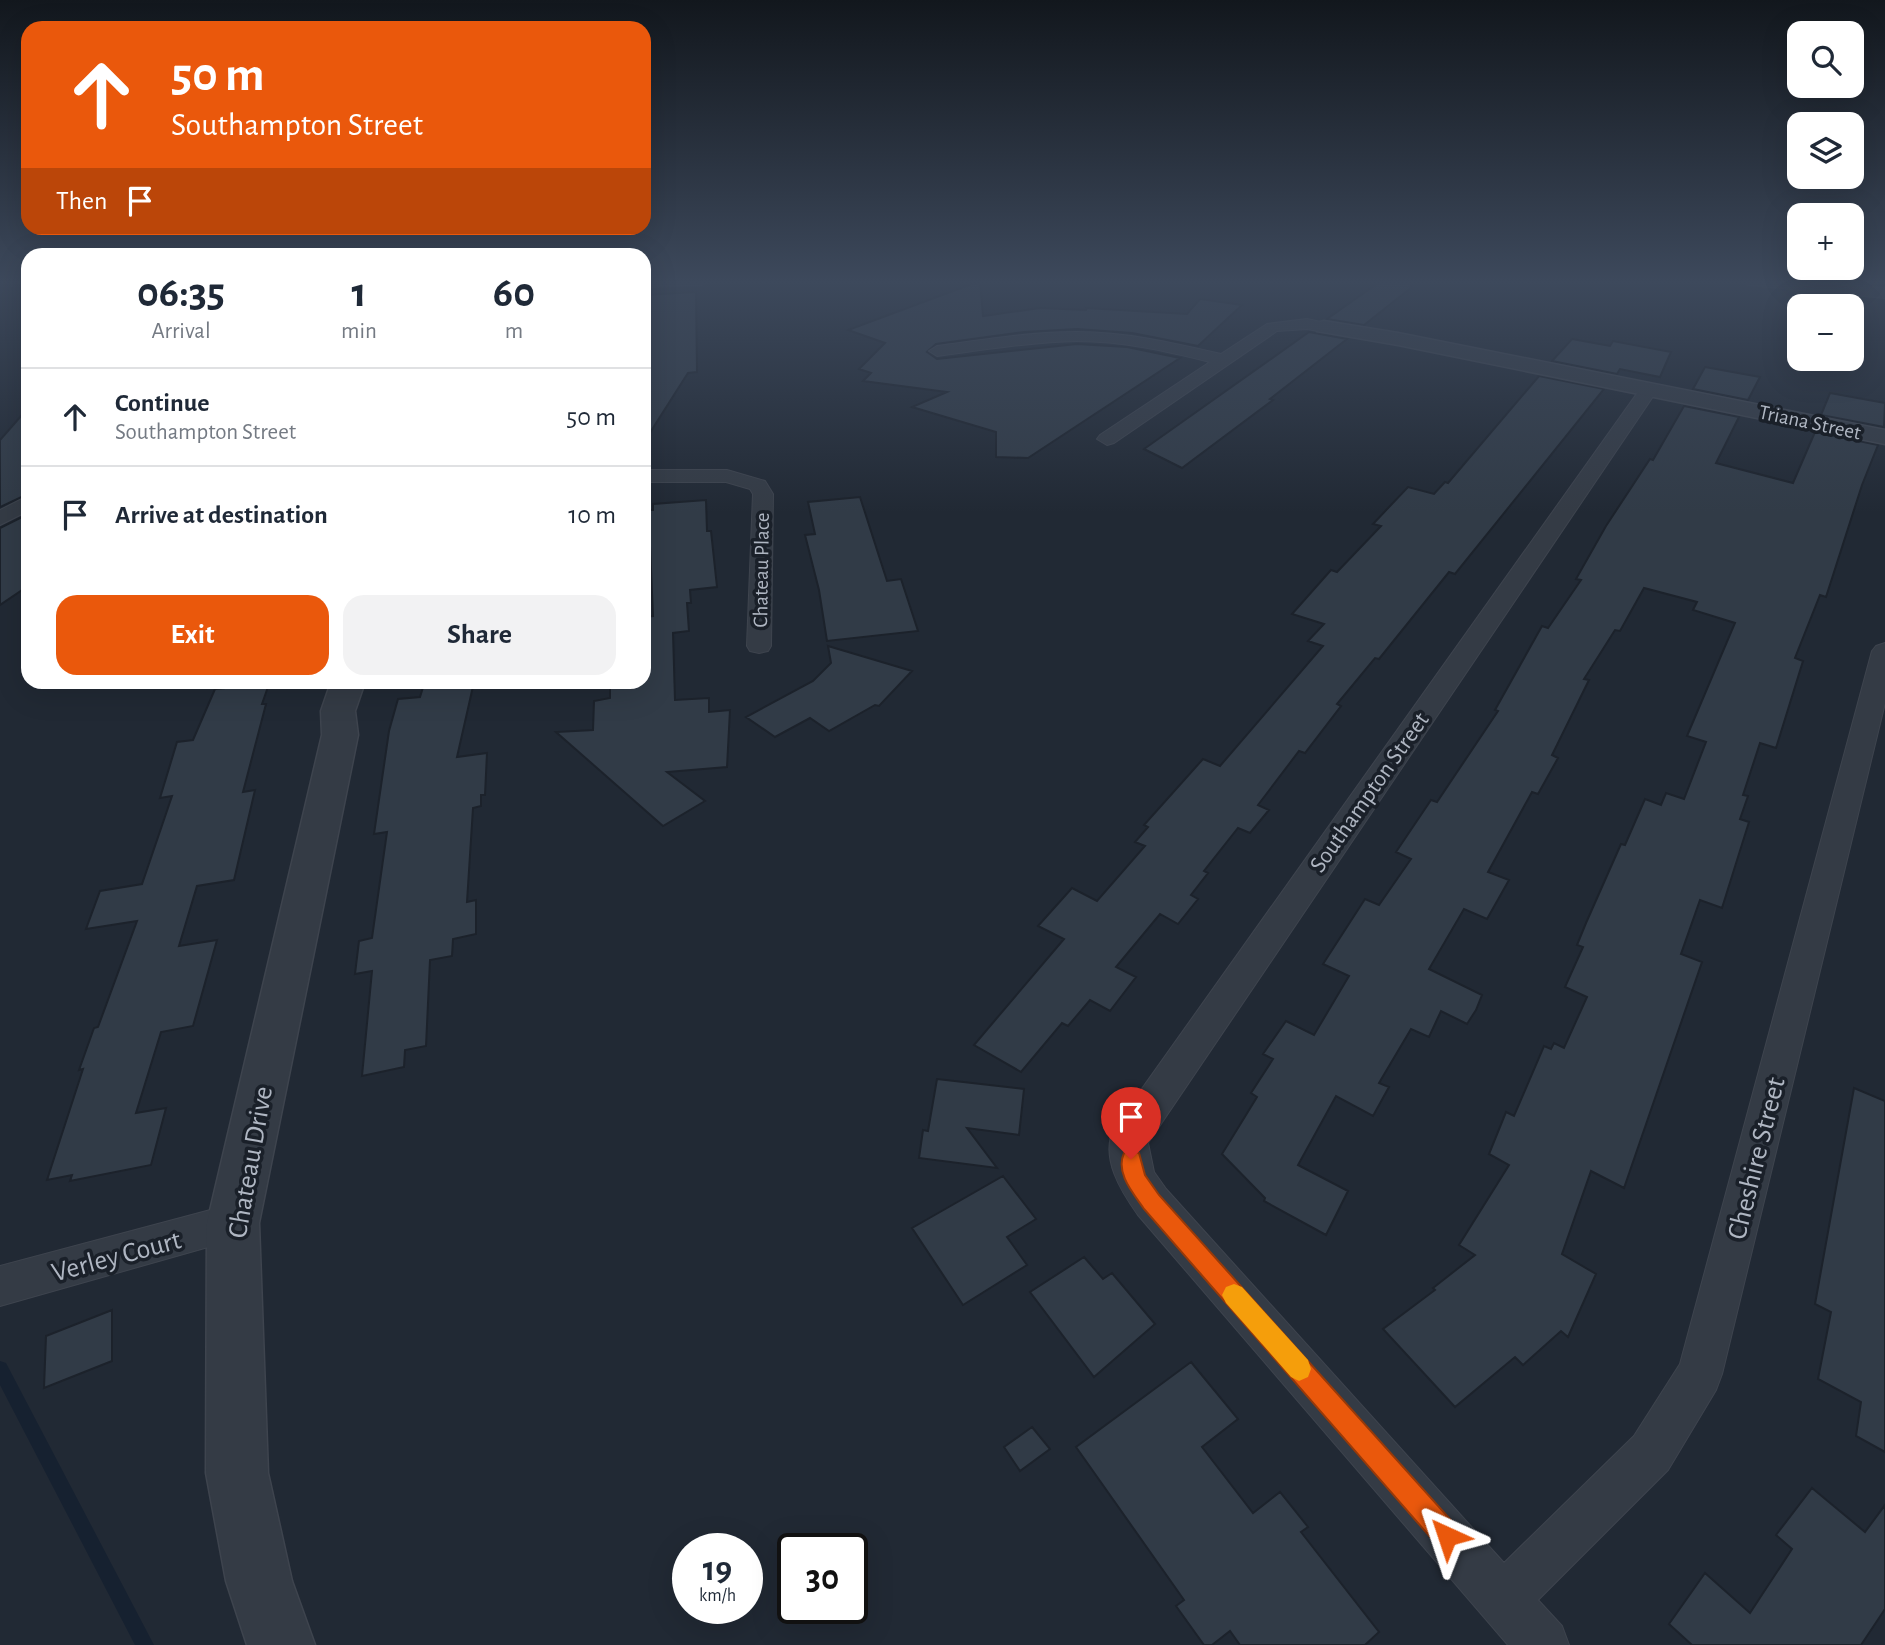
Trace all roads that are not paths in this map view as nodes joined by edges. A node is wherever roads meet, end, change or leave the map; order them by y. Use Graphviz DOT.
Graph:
graph roads {
  1 [pos="1214,358"];
  2 [pos="1227,358"];
  3 [pos="1492,358"];
  4 [pos="1224,360"];
  5 [pos="1649,389"];
  6 [pos="1885,437"];
  7 [pos="1107,439"];
  8 [pos="651,476"];
  9 [pos="21,506"];
  10 [pos="0,519"];
  11 [pos="759,646"];
  12 [pos="1885,651"];
  13 [pos="346,689"];
  14 [pos="233,1223"];
  15 [pos="0,1286"];
  16 [pos="1503,1599"];
  17 [pos="281,1645"];
  18 [pos="1543,1645"];
  1 -- 4 [label="street"];
  2 -- 4 [label="street"];
  3 -- 5 [label="street, Triana Street"];
  4 -- 7 [label="street"];
  5 -- 6 [label="street, Triana Street"];
  5 -- 16 [label="street, Southampton Street"];
  8 -- 11 [label="street, Chateau Place"];
  9 -- 10 [label="street"];
  12 -- 16 [label="street, Cheshire Street"];
  13 -- 14 [label="street, Chateau Drive"];
  14 -- 15 [label="street, Verley Court"];
  14 -- 17 [label="street, Chateau Drive"];
  16 -- 18 [label="street, Southampton Street"];
}
